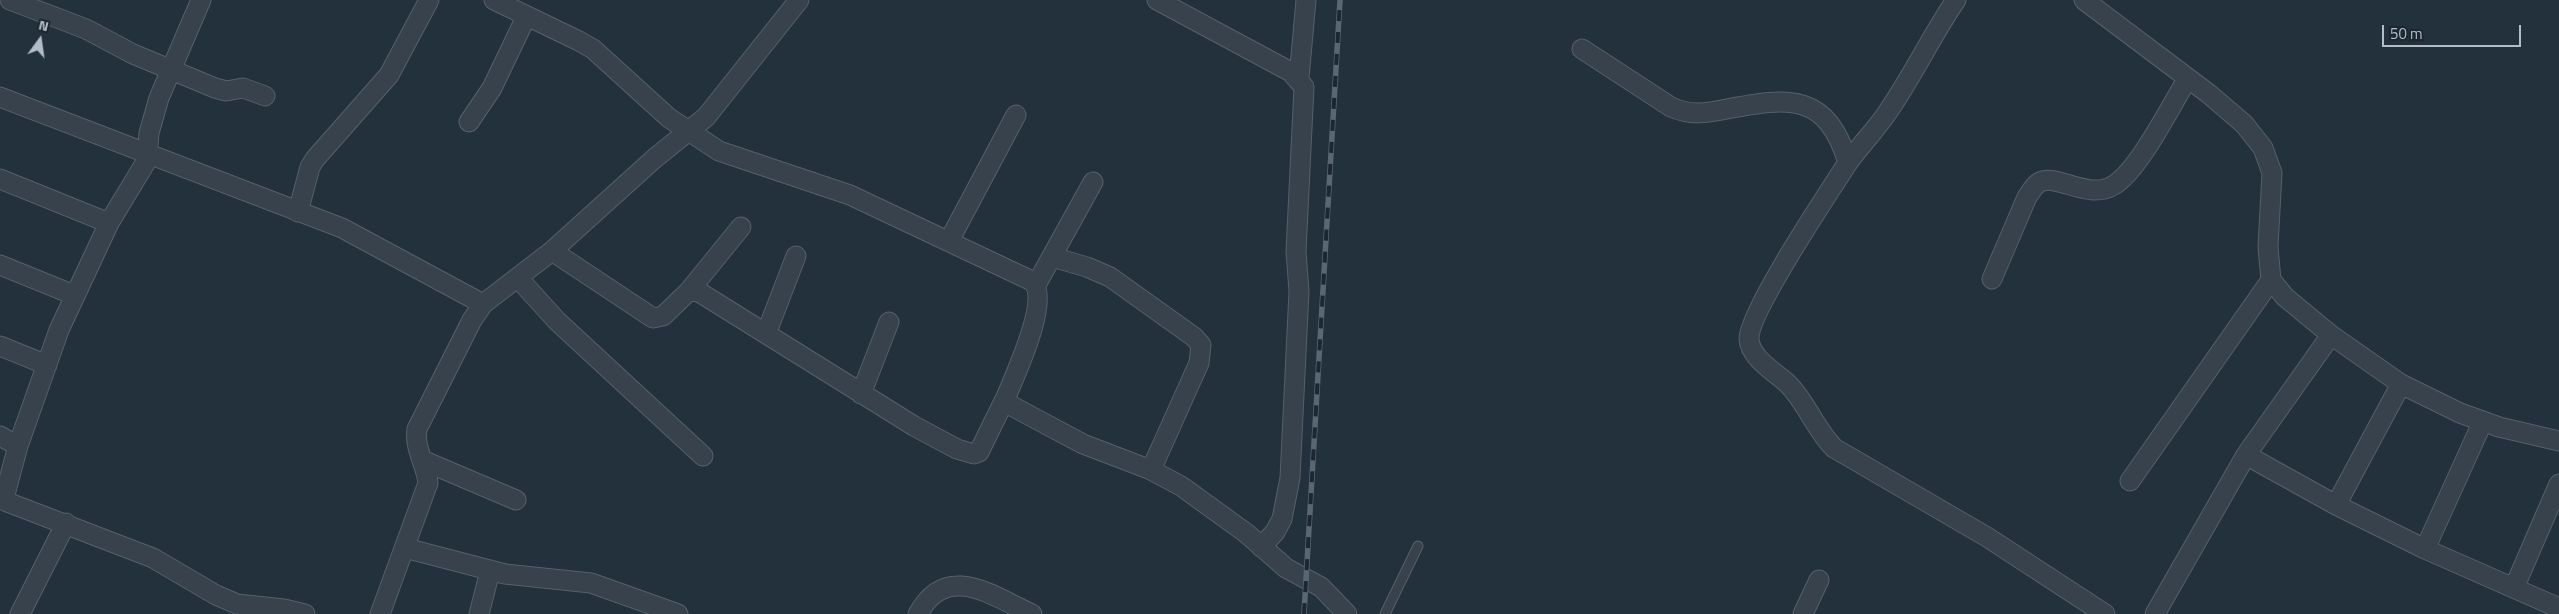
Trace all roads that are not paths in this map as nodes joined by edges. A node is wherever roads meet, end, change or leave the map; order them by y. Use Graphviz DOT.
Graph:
graph roads {
  1 [pos="10,0"];
  2 [pos="201,0"];
  3 [pos="429,0"];
  4 [pos="494,0"];
  5 [pos="799,0"];
  6 [pos="1157,0"];
  7 [pos="1306,0"];
  8 [pos="1956,0"];
  9 [pos="2084,0"];
  10 [pos="526,17"];
  11 [pos="1582,48"];
  12 [pos="170,70"];
  13 [pos="1299,78"];
  14 [pos="2188,78"];
  15 [pos="0,96"];
  16 [pos="265,96"];
  17 [pos="1016,115"];
  18 [pos="469,122"];
  19 [pos="686,132"];
  20 [pos="148,152"];
  21 [pos="1848,164"];
  22 [pos="0,179"];
  23 [pos="1093,182"];
  24 [pos="298,212"];
  25 [pos="109,224"];
  26 [pos="741,227"];
  27 [pos="949,241"];
  28 [pos="552,251"];
  29 [pos="796,256"];
  30 [pos="1052,257"];
  31 [pos="0,265"];
  32 [pos="518,278"];
  33 [pos="1992,279"];
  34 [pos="2271,280"];
  35 [pos="1036,285"];
  36 [pos="689,291"];
  37 [pos="74,295"];
  38 [pos="483,304"];
  39 [pos="889,322"];
  40 [pos="766,334"];
  41 [pos="2331,335"];
  42 [pos="0,346"];
  43 [pos="47,365"];
  44 [pos="2401,384"];
  45 [pos="861,394"];
  46 [pos="1006,397"];
  47 [pos="2483,421"];
  48 [pos="0,436"];
  49 [pos="2559,441"];
  50 [pos="18,446"];
  51 [pos="2246,455"];
  52 [pos="704,456"];
  53 [pos="422,460"];
  54 [pos="1151,470"];
  55 [pos="2130,481"];
  56 [pos="2559,484"];
  57 [pos="516,500"];
  58 [pos="2336,505"];
  59 [pos="66,523"];
  60 [pos="1418,546"];
  61 [pos="1261,547"];
  62 [pos="405,548"];
  63 [pos="2425,550"];
  64 [pos="490,571"];
  65 [pos="1819,580"];
  66 [pos="2514,588"];
  67 [pos="2559,608"];
  68 [pos="669,612"];
  69 [pos="1345,613"];
  70 [pos="20,614"];
  71 [pos="305,614"];
  72 [pos="380,614"];
  73 [pos="479,614"];
  74 [pos="918,614"];
  75 [pos="1032,614"];
  76 [pos="1385,614"];
  77 [pos="1803,614"];
  78 [pos="2106,614"];
  79 [pos="2155,614"];
  1 -- 12 [label="street"];
  2 -- 12 [label="street"];
  3 -- 24 [label="street"];
  4 -- 10 [label="street"];
  5 -- 19 [label="street"];
  6 -- 13 [label="street"];
  7 -- 13 [label="street"];
  8 -- 21 [label="street"];
  9 -- 14 [label="street"];
  10 -- 18 [label="street"];
  10 -- 19 [label="street"];
  11 -- 21 [label="street"];
  12 -- 16 [label="street"];
  12 -- 20 [label="street"];
  13 -- 61 [label="street"];
  14 -- 33 [label="street"];
  14 -- 34 [label="street"];
  15 -- 20 [label="street"];
  17 -- 27 [label="street"];
  19 -- 27 [label="street"];
  19 -- 28 [label="street"];
  20 -- 24 [label="street"];
  20 -- 25 [label="street"];
  21 -- 78 [label="street"];
  22 -- 25 [label="street"];
  23 -- 30 [label="street"];
  24 -- 38 [label="street"];
  25 -- 37 [label="street"];
  26 -- 36 [label="street"];
  27 -- 35 [label="street"];
  28 -- 32 [label="street"];
  28 -- 36 [label="street"];
  29 -- 40 [label="street"];
  30 -- 35 [label="street"];
  30 -- 54 [label="street"];
  31 -- 37 [label="street"];
  32 -- 38 [label="street"];
  32 -- 52 [label="street"];
  34 -- 41 [label="street"];
  34 -- 55 [label="street"];
  35 -- 46 [label="street"];
  36 -- 40 [label="street"];
  37 -- 43 [label="street"];
  38 -- 53 [label="street"];
  39 -- 45 [label="street"];
  40 -- 45 [label="street"];
  41 -- 44 [label="street"];
  41 -- 51 [label="street"];
  42 -- 43 [label="street"];
  43 -- 50 [label="street"];
  44 -- 47 [label="street"];
  44 -- 58 [label="street"];
  45 -- 46 [label="street"];
  46 -- 54 [label="street"];
  47 -- 49 [label="street"];
  47 -- 63 [label="street"];
  48 -- 50 [label="street"];
  50 -- 59 [label="street"];
  51 -- 58 [label="street"];
  51 -- 79 [label="street"];
  53 -- 57 [label="street"];
  53 -- 62 [label="street"];
  54 -- 61 [label="street"];
  56 -- 66 [label="street"];
  58 -- 63 [label="street"];
  59 -- 70 [label="street"];
  59 -- 71 [label="street"];
  60 -- 76 [label="lane"];
  61 -- 69 [label="street"];
  62 -- 64 [label="street"];
  62 -- 72 [label="street"];
  63 -- 66 [label="street"];
  64 -- 68 [label="street"];
  64 -- 73 [label="street"];
  65 -- 77 [label="street"];
  66 -- 67 [label="street"];
  74 -- 75 [label="street"];
}
